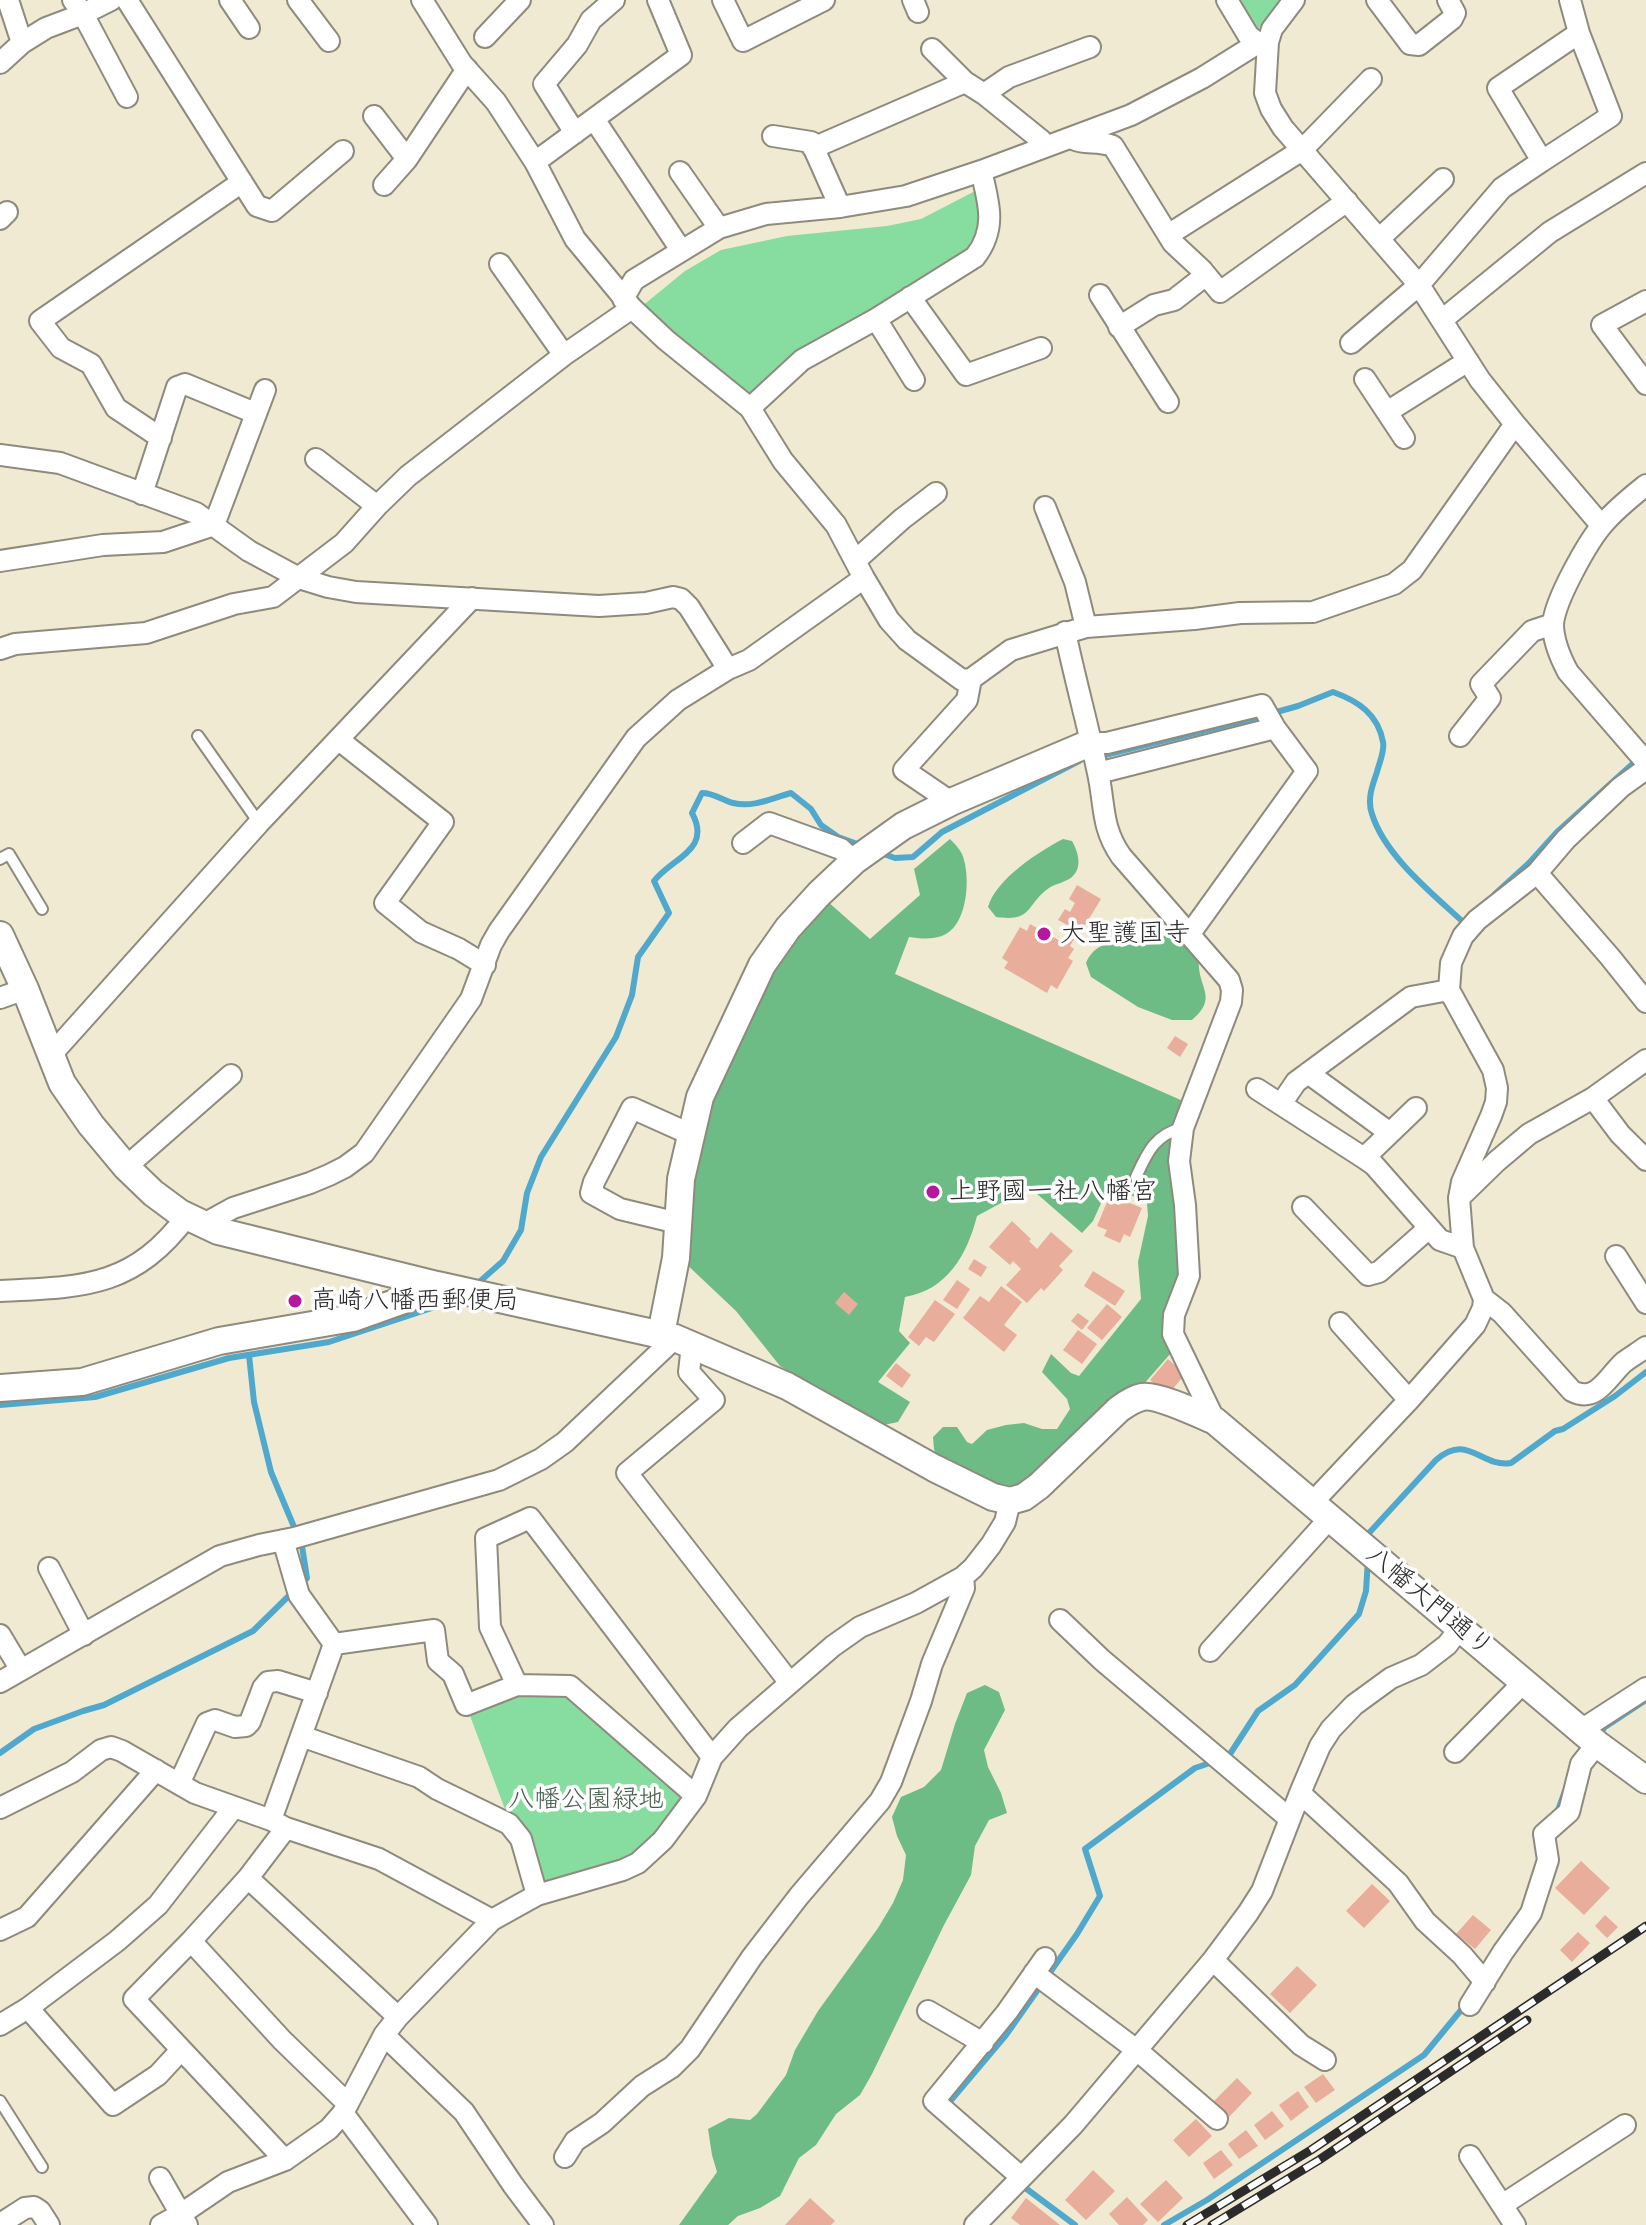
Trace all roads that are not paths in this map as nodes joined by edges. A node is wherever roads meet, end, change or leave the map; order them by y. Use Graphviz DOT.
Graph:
graph roads {
  1 [pos="8,0"];
  2 [pos="111,0"];
  3 [pos="127,0"];
  4 [pos="230,0"];
  5 [pos="422,0"];
  6 [pos="520,0"];
  7 [pos="614,0"];
  8 [pos="658,0"];
  9 [pos="723,0"];
  10 [pos="824,0"];
  11 [pos="1227,0"];
  12 [pos="1294,0"];
  13 [pos="1377,0"];
  14 [pos="1448,0"];
  15 [pos="1570,0"];
  16 [pos="307,3"];
  17 [pos="78,7"];
  18 [pos="249,28"];
  19 [pos="1579,33"];
  20 [pos="485,37"];
  21 [pos="329,41"];
  22 [pos="22,43"];
  23 [pos="1263,43"];
  24 [pos="1090,47"];
  25 [pos="932,49"];
  26 [pos="0,63"];
  27 [pos="467,69"];
  28 [pos="1371,79"];
  29 [pos="965,82"];
  30 [pos="984,94"];
  31 [pos="127,97"];
  32 [pos="374,116"];
  33 [pos="594,119"];
  34 [pos="575,133"];
  35 [pos="773,136"];
  36 [pos="1069,137"];
  37 [pos="1044,146"];
  38 [pos="813,148"];
  39 [pos="1302,150"];
  40 [pos="343,151"];
  41 [pos="407,159"];
  42 [pos="1542,161"];
  43 [pos="535,162"];
  44 [pos="981,171"];
  45 [pos="680,172"];
  46 [pos="1646,173"];
  47 [pos="1443,179"];
  48 [pos="242,182"];
  49 [pos="384,185"];
  50 [pos="1347,201"];
  51 [pos="840,207"];
  52 [pos="719,228"];
  53 [pos="1168,235"];
  54 [pos="1380,238"];
  55 [pos="681,250"];
  56 [pos="500,264"];
  57 [pos="1206,275"];
  58 [pos="1419,285"];
  59 [pos="1100,295"];
  60 [pos="910,297"];
  61 [pos="1646,301"];
  62 [pos="628,303"];
  63 [pos="876,319"];
  64 [pos="1442,320"];
  65 [pos="1119,327"];
  66 [pos="1351,343"];
  67 [pos="1041,348"];
  68 [pos="564,355"];
  69 [pos="1468,361"];
  70 [pos="1365,379"];
  71 [pos="914,380"];
  72 [pos="1646,384"];
  73 [pos="265,390"];
  74 [pos="1168,402"];
  75 [pos="750,408"];
  76 [pos="1387,412"];
  77 [pos="255,413"];
  78 [pos="1515,424"];
  79 [pos="161,438"];
  80 [pos="1404,438"];
  81 [pos="0,455"];
  82 [pos="316,459"];
  83 [pos="1646,485"];
  84 [pos="936,493"];
  85 [pos="142,494"];
  86 [pos="377,506"];
  87 [pos="1045,507"];
  88 [pos="214,525"];
  89 [pos="1601,525"];
  90 [pos="0,561"];
  91 [pos="860,570"];
  92 [pos="299,578"];
  93 [pos="472,598"];
  94 [pos="1553,624"];
  95 [pos="1086,627"];
  96 [pos="1065,632"];
  97 [pos="0,649"];
  98 [pos="728,669"];
  99 [pos="971,679"];
  100 [pos="1275,728"];
  101 [pos="198,736"];
  102 [pos="1460,736"];
  103 [pos="339,740"];
  104 [pos="1090,743"];
  105 [pos="1646,762"];
  106 [pos="1646,769"];
  107 [pos="1098,773"];
  108 [pos="951,802"];
  109 [pos="259,823"];
  110 [pos="743,843"];
  111 [pos="0,859"];
  112 [pos="854,861"];
  113 [pos="1537,873"];
  114 [pos="42,909"];
  115 [pos="0,935"];
  116 [pos="1189,935"];
  117 [pos="485,965"];
  118 [pos="25,989"];
  119 [pos="1449,990"];
  120 [pos="0,998"];
  121 [pos="1646,1002"];
  122 [pos="50,1056"];
  123 [pos="1646,1060"];
  124 [pos="1308,1073"];
  125 [pos="231,1075"];
  126 [pos="1257,1089"];
  127 [pos="1593,1098"];
  128 [pos="1281,1104"];
  129 [pos="1416,1108"];
  130 [pos="1183,1128"];
  131 [pos="1390,1133"];
  132 [pos="690,1134"];
  133 [pos="1364,1158"];
  134 [pos="1646,1160"];
  135 [pos="126,1167"];
  136 [pos="1136,1177"];
  137 [pos="1459,1198"];
  138 [pos="1303,1207"];
  139 [pos="196,1220"];
  140 [pos="678,1223"];
  141 [pos="1429,1228"];
  142 [pos="1463,1248"];
  143 [pos="1616,1256"];
  144 [pos="437,1285"];
  145 [pos="0,1291"];
  146 [pos="1484,1299"];
  147 [pos="1646,1303"];
  148 [pos="1340,1323"];
  149 [pos="676,1339"];
  150 [pos="1646,1347"];
  151 [pos="0,1388"];
  152 [pos="1409,1400"];
  153 [pos="1215,1421"];
  154 [pos="1010,1501"];
  155 [pos="1320,1511"];
  156 [pos="283,1540"];
  157 [pos="49,1568"];
  158 [pos="963,1577"];
  159 [pos="1060,1620"];
  160 [pos="1461,1627"];
  161 [pos="0,1635"];
  162 [pos="84,1635"];
  163 [pos="334,1644"];
  164 [pos="1210,1651"];
  165 [pos="21,1670"];
  166 [pos="0,1682"];
  167 [pos="1524,1682"];
  168 [pos="790,1683"];
  169 [pos="517,1685"];
  170 [pos="1646,1688"];
  171 [pos="317,1693"];
  172 [pos="301,1736"];
  173 [pos="1589,1737"];
  174 [pos="1455,1752"];
  175 [pos="712,1757"];
  176 [pos="156,1770"];
  177 [pos="1646,1780"];
  178 [pos="179,1784"];
  179 [pos="1300,1793"];
  180 [pos="696,1796"];
  181 [pos="234,1807"];
  182 [pos="0,1808"];
  183 [pos="1290,1819"];
  184 [pos="278,1824"];
  185 [pos="248,1878"];
  186 [pos="537,1895"];
  187 [pos="492,1920"];
  188 [pos="0,1930"];
  189 [pos="191,1941"];
  190 [pos="1213,1960"];
  191 [pos="1485,1982"];
  192 [pos="1470,2005"];
  193 [pos="28,2008"];
  194 [pos="928,2011"];
  195 [pos="398,2017"];
  196 [pos="0,2025"];
  197 [pos="384,2035"];
  198 [pos="983,2043"];
  199 [pos="181,2050"];
  200 [pos="1138,2051"];
  201 [pos="1325,2060"];
  202 [pos="0,2101"];
  203 [pos="345,2109"];
  204 [pos="1217,2119"];
  205 [pos="1625,2125"];
  206 [pos="1470,2156"];
  207 [pos="565,2157"];
  208 [pos="285,2160"];
  209 [pos="42,2167"];
  210 [pos="1021,2177"];
  211 [pos="160,2178"];
  212 [pos="1502,2205"];
  213 [pos="184,2220"];
  214 [pos="0,2224"];
  215 [pos="49,2225"];
  216 [pos="161,2225"];
  217 [pos="427,2225"];
  218 [pos="543,2225"];
  219 [pos="975,2225"];
  220 [pos="1515,2225"];
  1 -- 22 [label="street"];
  2 -- 17 [label="street"];
  3 -- 48 [label="street"];
  4 -- 18 [label="street"];
  5 -- 27 [label="street"];
  6 -- 20 [label="street"];
  7 -- 34 [label="street"];
  8 -- 33 [label="street"];
  9 -- 10 [label="street"];
  11 -- 23 [label="street"];
  12 -- 23 [label="street"];
  13 -- 14 [label="street"];
  15 -- 19 [label="street"];
  16 -- 21 [label="street"];
  17 -- 22 [label="street"];
  17 -- 31 [label="street"];
  19 -- 42 [label="street"];
  19 -- 42 [label="street"];
  22 -- 26 [label="street"];
  23 -- 36 [label="street"];
  23 -- 39 [label="street"];
  24 -- 30 [label="street"];
  25 -- 29 [label="street"];
  27 -- 41 [label="street"];
  27 -- 43 [label="street"];
  28 -- 39 [label="street"];
  29 -- 30 [label="street"];
  29 -- 38 [label="street"];
  30 -- 37 [label="street"];
  32 -- 41 [label="street"];
  33 -- 34 [label="street"];
  33 -- 55 [label="street"];
  34 -- 43 [label="street"];
  35 -- 38 [label="street"];
  36 -- 37 [label="street"];
  36 -- 53 [label="street"];
  37 -- 44 [label="street"];
  38 -- 51 [label="street"];
  39 -- 50 [label="street"];
  39 -- 53 [label="street"];
  40 -- 48 [label="street"];
  41 -- 49 [label="street"];
  42 -- 58 [label="street"];
  43 -- 62 [label="street"];
  44 -- 51 [label="street"];
  44 -- 60 [label="street"];
  45 -- 52 [label="street"];
  46 -- 64 [label="street"];
  47 -- 54 [label="street"];
  48 -- 79 [label="street"];
  50 -- 54 [label="street"];
  50 -- 57 [label="street"];
  51 -- 52 [label="street"];
  52 -- 55 [label="street"];
  53 -- 57 [label="street"];
  54 -- 58 [label="street"];
  55 -- 62 [label="street"];
  56 -- 68 [label="street"];
  57 -- 65 [label="street"];
  58 -- 64 [label="street"];
  58 -- 66 [label="street"];
  59 -- 65 [label="street"];
  60 -- 63 [label="street"];
  60 -- 67 [label="street"];
  61 -- 72 [label="street"];
  62 -- 68 [label="street"];
  62 -- 75 [label="street"];
  63 -- 71 [label="street"];
  63 -- 75 [label="street"];
  64 -- 69 [label="street"];
  65 -- 74 [label="street"];
  68 -- 86 [label="street"];
  69 -- 76 [label="street"];
  69 -- 78 [label="street"];
  70 -- 76 [label="street"];
  73 -- 77 [label="street"];
  75 -- 91 [label="street"];
  76 -- 80 [label="street"];
  77 -- 79 [label="street"];
  77 -- 88 [label="street"];
  78 -- 89 [label="street"];
  78 -- 95 [label="street"];
  79 -- 85 [label="street"];
  81 -- 85 [label="street"];
  82 -- 86 [label="street"];
  83 -- 89 [label="street"];
  84 -- 91 [label="street"];
  85 -- 88 [label="street"];
  86 -- 92 [label="street"];
  87 -- 95 [label="street"];
  88 -- 90 [label="street"];
  88 -- 92 [label="street"];
  89 -- 94 [label="street"];
  91 -- 98 [label="street"];
  91 -- 99 [label="street"];
  92 -- 93 [label="street"];
  92 -- 97 [label="street"];
  93 -- 98 [label="street"];
  93 -- 103 [label="street"];
  94 -- 102 [label="street"];
  94 -- 105 [label="street"];
  95 -- 96 [label="street"];
  96 -- 99 [label="street"];
  96 -- 104 [label="street"];
  98 -- 117 [label="street"];
  99 -- 108 [label="street"];
  100 -- 104 [label="street"];
  100 -- 107 [label="street"];
  100 -- 116 [label="street"];
  101 -- 109 [label="lane"];
  103 -- 109 [label="street"];
  103 -- 117 [label="street"];
  104 -- 107 [label="street"];
  104 -- 108 [label="street"];
  106 -- 113 [label="street"];
  107 -- 116 [label="street"];
  108 -- 112 [label="street"];
  109 -- 122 [label="street"];
  110 -- 112 [label="street"];
  111 -- 114 [label="lane"];
  112 -- 132 [label="street"];
  113 -- 119 [label="street"];
  113 -- 121 [label="street"];
  115 -- 118 [label="street"];
  116 -- 130 [label="street"];
  117 -- 139 [label="street"];
  118 -- 120 [label="street"];
  118 -- 122 [label="street"];
  119 -- 124 [label="street"];
  119 -- 137 [label="street"];
  122 -- 135 [label="street"];
  123 -- 127 [label="street"];
  124 -- 128 [label="street"];
  124 -- 131 [label="street"];
  125 -- 135 [label="street"];
  126 -- 128 [label="street"];
  127 -- 134 [label="street"];
  127 -- 137 [label="street"];
  128 -- 133 [label="street"];
  129 -- 131 [label="street"];
  130 -- 136 [label="lane"];
  130 -- 153 [label="street"];
  131 -- 133 [label="street"];
  132 -- 140 [label="street"];
  132 -- 140 [label="street"];
  133 -- 141 [label="street"];
  135 -- 139 [label="street"];
  137 -- 142 [label="street"];
  138 -- 141 [label="street"];
  139 -- 144 [label="street"];
  139 -- 145 [label="street"];
  140 -- 149 [label="street"];
  141 -- 142 [label="street"];
  142 -- 146 [label="street"];
  143 -- 147 [label="street"];
  144 -- 149 [label="street"];
  144 -- 151 [label="street"];
  146 -- 150 [label="street"];
  146 -- 152 [label="street"];
  148 -- 152 [label="street"];
  149 -- 154 [label="street"];
  149 -- 156 [label="street"];
  149 -- 168 [label="street"];
  152 -- 155 [label="street"];
  153 -- 154 [label="street"];
  153 -- 155 [label="street, 八幡大門通り"];
  154 -- 158 [label="street"];
  155 -- 160 [label="street, 八幡大門通り"];
  155 -- 164 [label="street"];
  156 -- 162 [label="street"];
  156 -- 163 [label="street"];
  157 -- 162 [label="street"];
  158 -- 168 [label="street"];
  158 -- 207 [label="street"];
  159 -- 183 [label="street"];
  160 -- 167 [label="street, 八幡大門通り"];
  160 -- 179 [label="street"];
  161 -- 165 [label="street"];
  162 -- 165 [label="street"];
  163 -- 169 [label="street"];
  163 -- 171 [label="street"];
  165 -- 166 [label="street"];
  167 -- 173 [label="street, 八幡大門通り"];
  167 -- 174 [label="street"];
  168 -- 175 [label="street"];
  169 -- 175 [label="street"];
  169 -- 180 [label="street"];
  170 -- 173 [label="street"];
  171 -- 172 [label="street"];
  171 -- 178 [label="street"];
  172 -- 184 [label="street"];
  172 -- 186 [label="street"];
  173 -- 177 [label="street, 八幡大門通り"];
  173 -- 191 [label="street"];
  175 -- 180 [label="street"];
  176 -- 178 [label="street"];
  176 -- 182 [label="street"];
  176 -- 188 [label="street"];
  178 -- 181 [label="street"];
  179 -- 183 [label="street"];
  179 -- 191 [label="street"];
  180 -- 186 [label="street"];
  181 -- 184 [label="street"];
  181 -- 193 [label="street"];
  183 -- 190 [label="street"];
  184 -- 185 [label="street"];
  184 -- 187 [label="street"];
  185 -- 189 [label="street"];
  185 -- 195 [label="street"];
  186 -- 187 [label="street"];
  187 -- 195 [label="street"];
  189 -- 199 [label="street"];
  189 -- 203 [label="street"];
  190 -- 200 [label="street"];
  190 -- 201 [label="street"];
  191 -- 192 [label="street"];
  193 -- 196 [label="street"];
  193 -- 199 [label="street"];
  194 -- 198 [label="street"];
  195 -- 197 [label="street"];
  197 -- 203 [label="street"];
  197 -- 218 [label="street"];
  198 -- 200 [label="street"];
  198 -- 210 [label="street"];
  199 -- 208 [label="street"];
  200 -- 204 [label="street"];
  200 -- 210 [label="street"];
  202 -- 209 [label="lane"];
  203 -- 208 [label="street"];
  203 -- 217 [label="street"];
  205 -- 212 [label="street"];
  206 -- 212 [label="street"];
  208 -- 213 [label="street"];
  210 -- 219 [label="street"];
  211 -- 213 [label="street"];
  212 -- 220 [label="street"];
  213 -- 216 [label="street"];
  214 -- 215 [label="street"];
}
